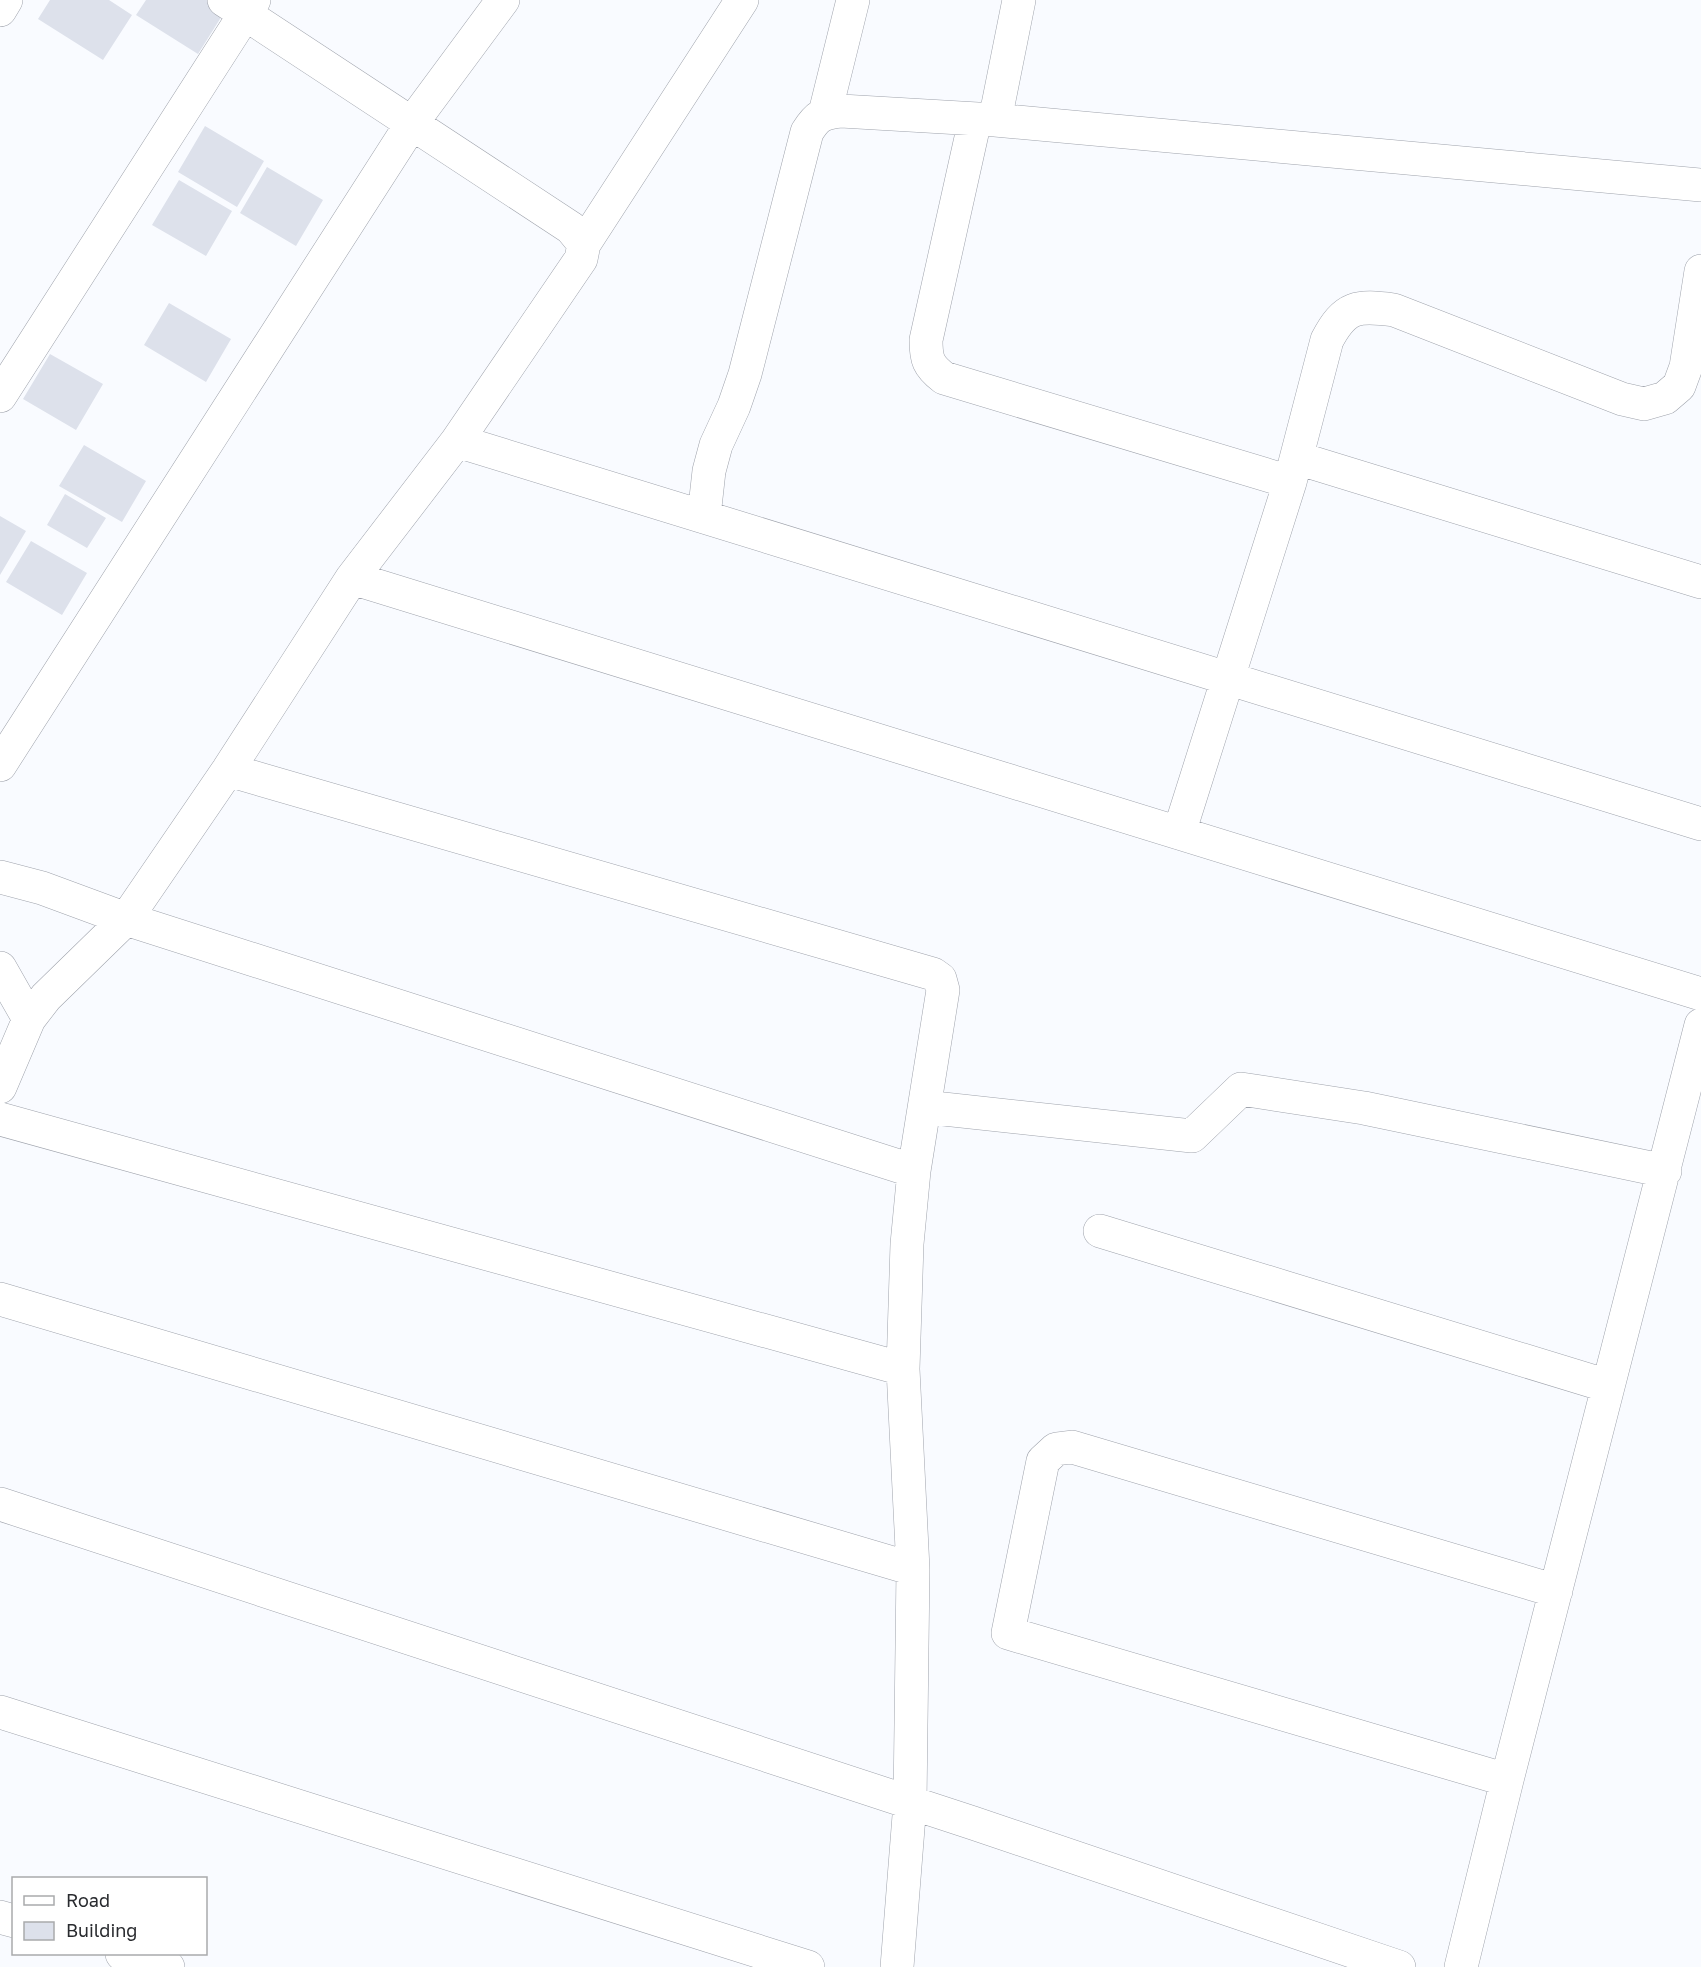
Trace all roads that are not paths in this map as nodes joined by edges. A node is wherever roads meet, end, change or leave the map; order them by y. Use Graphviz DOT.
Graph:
graph roads {
  1 [pos="6,0"];
  2 [pos="503,0"];
  3 [pos="742,0"];
  4 [pos="853,0"];
  5 [pos="1019,0"];
  6 [pos="241,4"];
  7 [pos="0,10"];
  8 [pos="825,113"];
  9 [pos="985,120"];
  10 [pos="412,123"];
  11 [pos="1701,185"];
  12 [pos="584,244"];
  13 [pos="1701,271"];
  14 [pos="1690,389"];
  15 [pos="0,396"];
  16 [pos="457,441"];
  17 [pos="1293,470"];
  18 [pos="704,516"];
  19 [pos="352,578"];
  20 [pos="1701,582"];
  21 [pos="1227,680"];
  22 [pos="0,765"];
  23 [pos="228,770"];
  24 [pos="1701,824"];
  25 [pos="1179,833"];
  26 [pos="0,877"];
  27 [pos="126,919"];
  28 [pos="0,968"];
  29 [pos="1701,994"];
  30 [pos="29,1019"];
  31 [pos="1701,1025"];
  32 [pos="0,1087"];
  33 [pos="925,1107"];
  34 [pos="0,1119"];
  35 [pos="914,1171"];
  36 [pos="1665,1172"];
  37 [pos="1100,1231"];
  38 [pos="0,1299"];
  39 [pos="903,1369"];
  40 [pos="1608,1386"];
  41 [pos="0,1504"];
  42 [pos="913,1569"];
  43 [pos="1556,1591"];
  44 [pos="0,1712"];
  45 [pos="1507,1780"];
  46 [pos="910,1803"];
  47 [pos="129,1955"];
  48 [pos="168,1967"];
  49 [pos="808,1967"];
  50 [pos="897,1967"];
  51 [pos="1399,1967"];
  52 [pos="1461,1967"];
  1 -- 7 [label="street"];
  2 -- 10 [label="street"];
  3 -- 12 [label="street"];
  4 -- 8 [label="street"];
  5 -- 9 [label="street"];
  6 -- 10 [label="street"];
  6 -- 15 [label="street"];
  8 -- 9 [label="street"];
  8 -- 18 [label="street"];
  9 -- 11 [label="street"];
  9 -- 17 [label="street"];
  10 -- 12 [label="street"];
  10 -- 22 [label="street"];
  12 -- 16 [label="street"];
  13 -- 14 [label="street"];
  14 -- 17 [label="street"];
  16 -- 18 [label="street"];
  16 -- 19 [label="street"];
  17 -- 20 [label="street"];
  17 -- 21 [label="street"];
  18 -- 21 [label="street"];
  19 -- 23 [label="street"];
  19 -- 25 [label="street"];
  21 -- 24 [label="street"];
  21 -- 25 [label="street"];
  23 -- 27 [label="street"];
  23 -- 33 [label="street"];
  25 -- 29 [label="street"];
  26 -- 27 [label="street"];
  27 -- 30 [label="street"];
  27 -- 35 [label="street"];
  28 -- 30 [label="street"];
  30 -- 32 [label="street"];
  31 -- 36 [label="street"];
  33 -- 35 [label="street"];
  33 -- 36 [label="street"];
  34 -- 39 [label="street"];
  35 -- 39 [label="street"];
  36 -- 40 [label="street"];
  37 -- 40 [label="street"];
  38 -- 42 [label="street"];
  39 -- 42 [label="street"];
  40 -- 43 [label="street"];
  41 -- 46 [label="street"];
  42 -- 46 [label="street"];
  43 -- 45 [label="street"];
  43 -- 45 [label="street"];
  44 -- 49 [label="street"];
  45 -- 52 [label="street"];
  46 -- 50 [label="street"];
  46 -- 51 [label="street"];
  47 -- 48 [label="street"];
}
